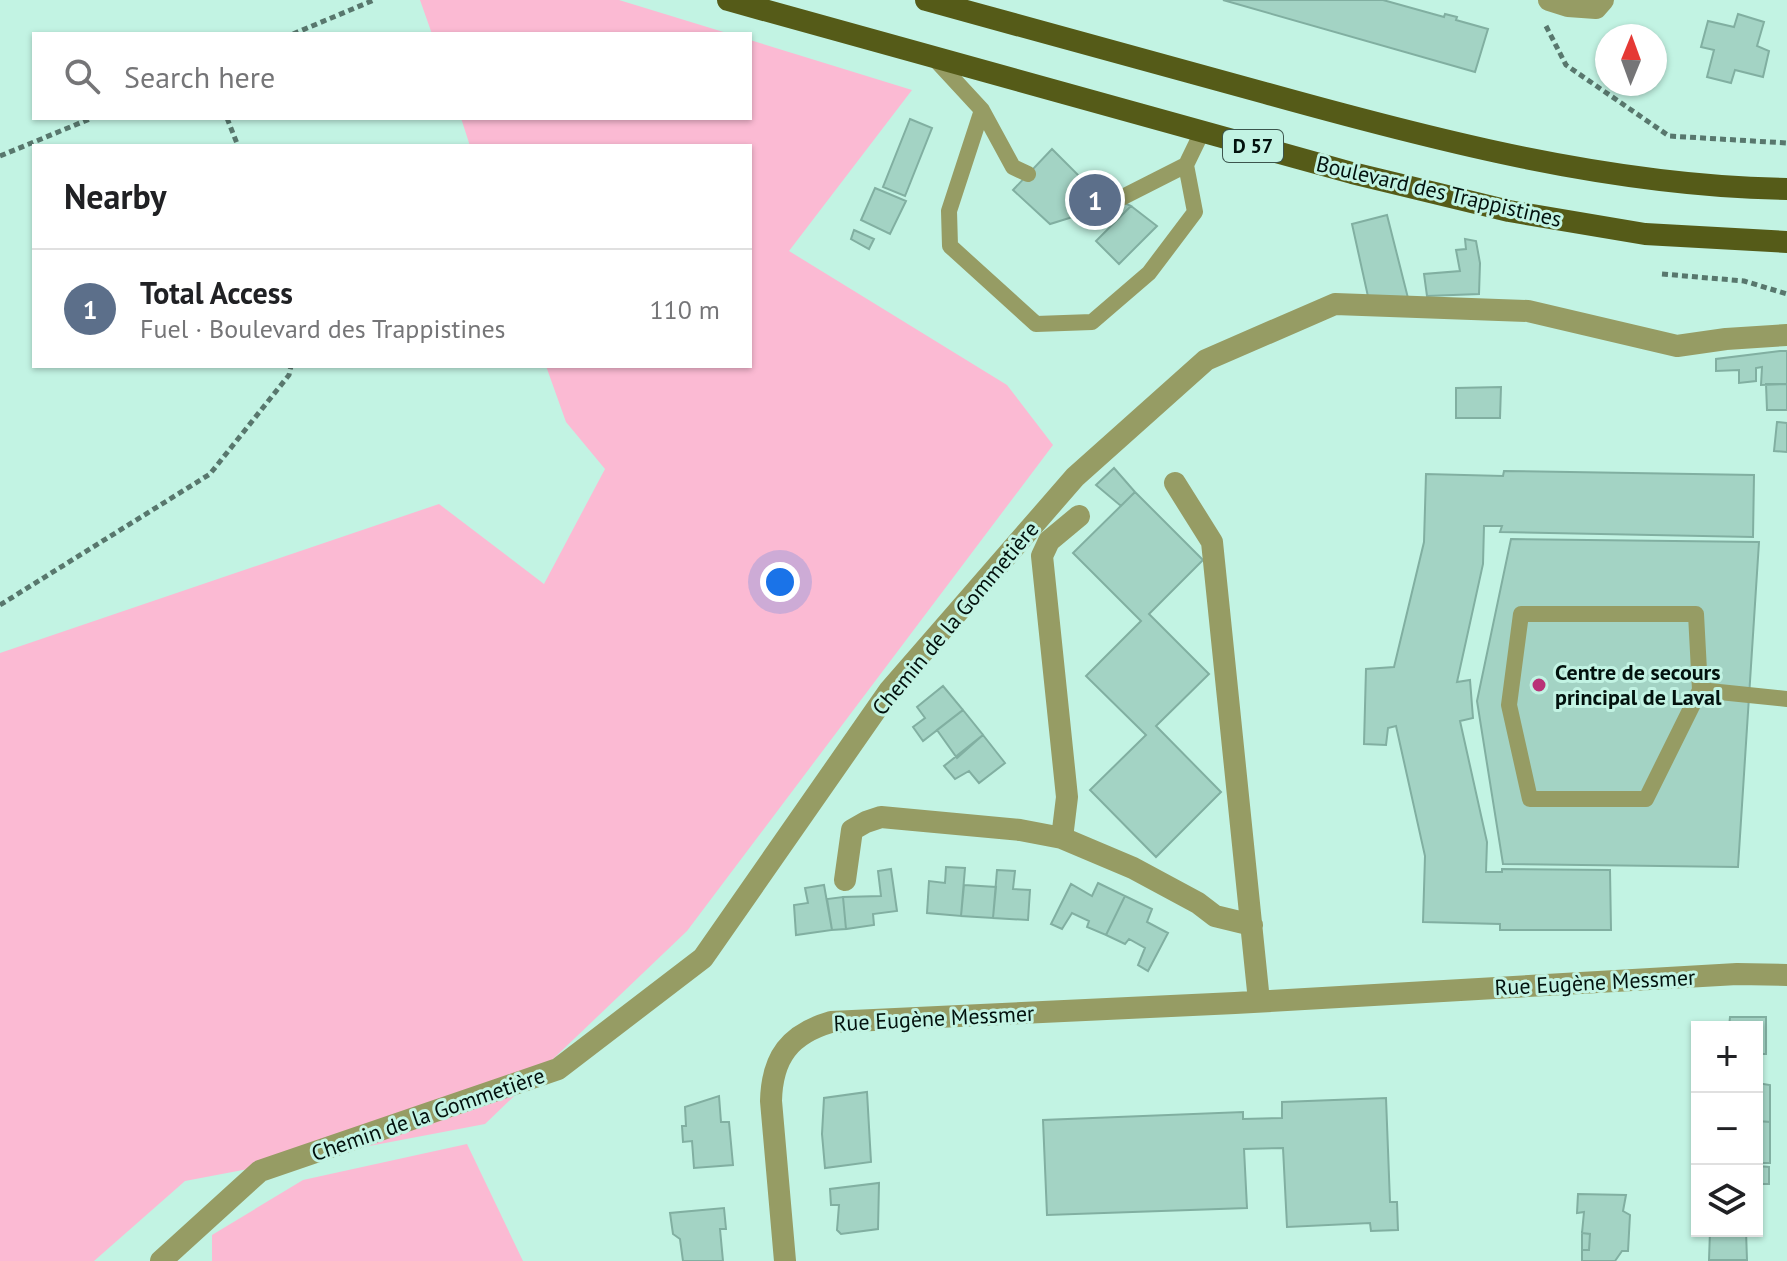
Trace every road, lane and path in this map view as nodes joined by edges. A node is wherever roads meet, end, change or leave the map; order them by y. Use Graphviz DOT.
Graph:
graph roads {
  1 [pos="374,0"];
  2 [pos="728,0"];
  3 [pos="926,0"];
  4 [pos="1603,0"];
  5 [pos="1544,6"];
  6 [pos="298,32"];
  7 [pos="933,57"];
  8 [pos="982,110"];
  9 [pos="87,120"];
  10 [pos="228,120"];
  11 [pos="1202,132"];
  12 [pos="1787,143"];
  13 [pos="237,144"];
  14 [pos="0,156"];
  15 [pos="1186,165"];
  16 [pos="1028,174"];
  17 [pos="1787,189"];
  18 [pos="1117,200"];
  19 [pos="1787,242"];
  20 [pos="1662,274"];
  21 [pos="1787,294"];
  22 [pos="1787,335"];
  23 [pos="291,368"];
  24 [pos="1175,483"];
  25 [pos="1079,516"];
  26 [pos="0,605"];
  27 [pos="1700,690"];
  28 [pos="1787,699"];
  29 [pos="1062,838"];
  30 [pos="845,880"];
  31 [pos="1252,925"];
  32 [pos="1787,975"];
  33 [pos="1259,1001"];
  34 [pos="161,1261"];
  35 [pos="785,1261"];
  1 -- 6 [label="path"];
  2 -- 7 [label="main road, Boulevard des Trappistines / D 57"];
  3 -- 17 [label="main road, D 57"];
  4 -- 5 [label="street"];
  5 -- 12 [label="path"];
  7 -- 8 [label="lane"];
  7 -- 11 [label="main road, Boulevard des Trappistines / D 57"];
  8 -- 15 [label="lane"];
  8 -- 16 [label="lane"];
  9 -- 14 [label="path"];
  10 -- 13 [label="path"];
  11 -- 15 [label="lane"];
  11 -- 19 [label="main road, Boulevard des Trappistines / D 57"];
  15 -- 18 [label="lane"];
  20 -- 21 [label="path"];
  22 -- 34 [label="street, Chemin de la Gommetière"];
  23 -- 26 [label="path"];
  24 -- 31 [label="street"];
  25 -- 29 [label="street"];
  27 -- 27 [label="lane"];
  27 -- 28 [label="lane"];
  29 -- 30 [label="street"];
  29 -- 31 [label="street"];
  31 -- 33 [label="street"];
  32 -- 33 [label="street, Rue Eugène Messmer"];
  33 -- 35 [label="street, Rue Eugène Messmer"];
}
